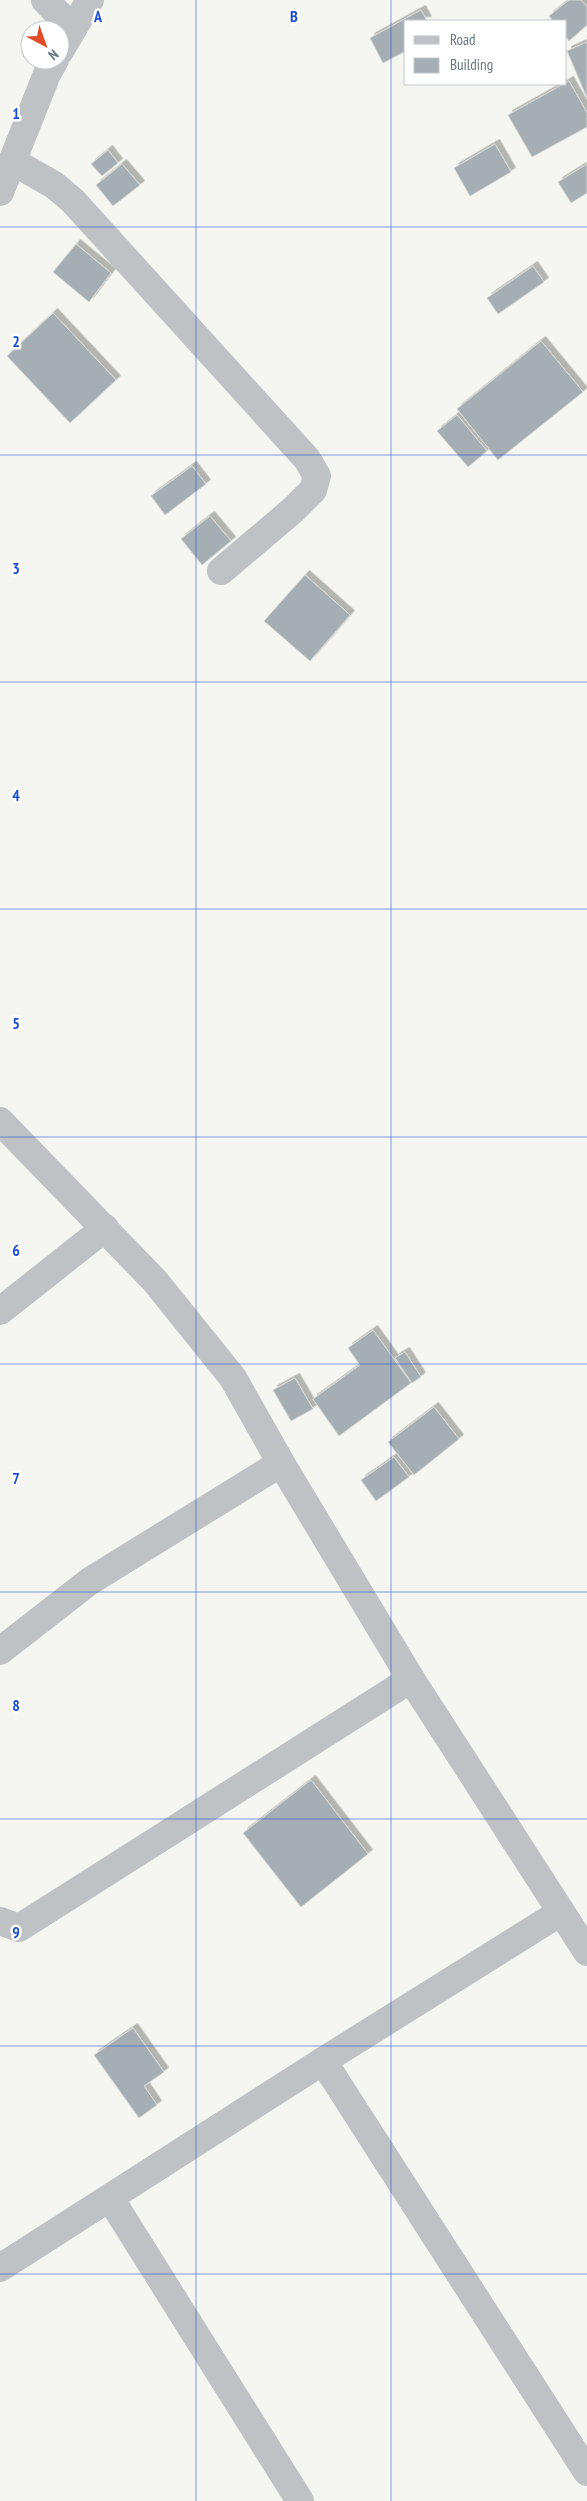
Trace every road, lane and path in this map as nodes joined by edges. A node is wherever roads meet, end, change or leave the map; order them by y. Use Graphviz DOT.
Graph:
graph roads {
  1 [pos="45,0"];
  2 [pos="90,0"];
  3 [pos="56,20"];
  4 [pos="70,35"];
  5 [pos="49,70"];
  6 [pos="12,161"];
  7 [pos="0,192"];
  8 [pos="221,571"];
  9 [pos="0,1121"];
  10 [pos="105,1228"];
  11 [pos="0,1311"];
  12 [pos="280,1463"];
  13 [pos="0,1651"];
  14 [pos="411,1679"];
  15 [pos="561,1912"];
  16 [pos="0,1921"];
  17 [pos="587,1952"];
  18 [pos="323,2061"];
  19 [pos="110,2198"];
  20 [pos="0,2268"];
  21 [pos="587,2472"];
  22 [pos="300,2501"];
  1 -- 3 [label="street"];
  2 -- 4 [label="street"];
  5 -- 6 [label="street"];
  6 -- 7 [label="street"];
  6 -- 8 [label="street"];
  9 -- 10 [label="street"];
  10 -- 11 [label="street"];
  10 -- 12 [label="street"];
  12 -- 13 [label="street"];
  12 -- 14 [label="street"];
  14 -- 15 [label="street"];
  14 -- 16 [label="street"];
  15 -- 17 [label="street"];
  15 -- 18 [label="street"];
  18 -- 19 [label="street"];
  18 -- 21 [label="street"];
  19 -- 20 [label="street"];
  19 -- 22 [label="street"];
}
